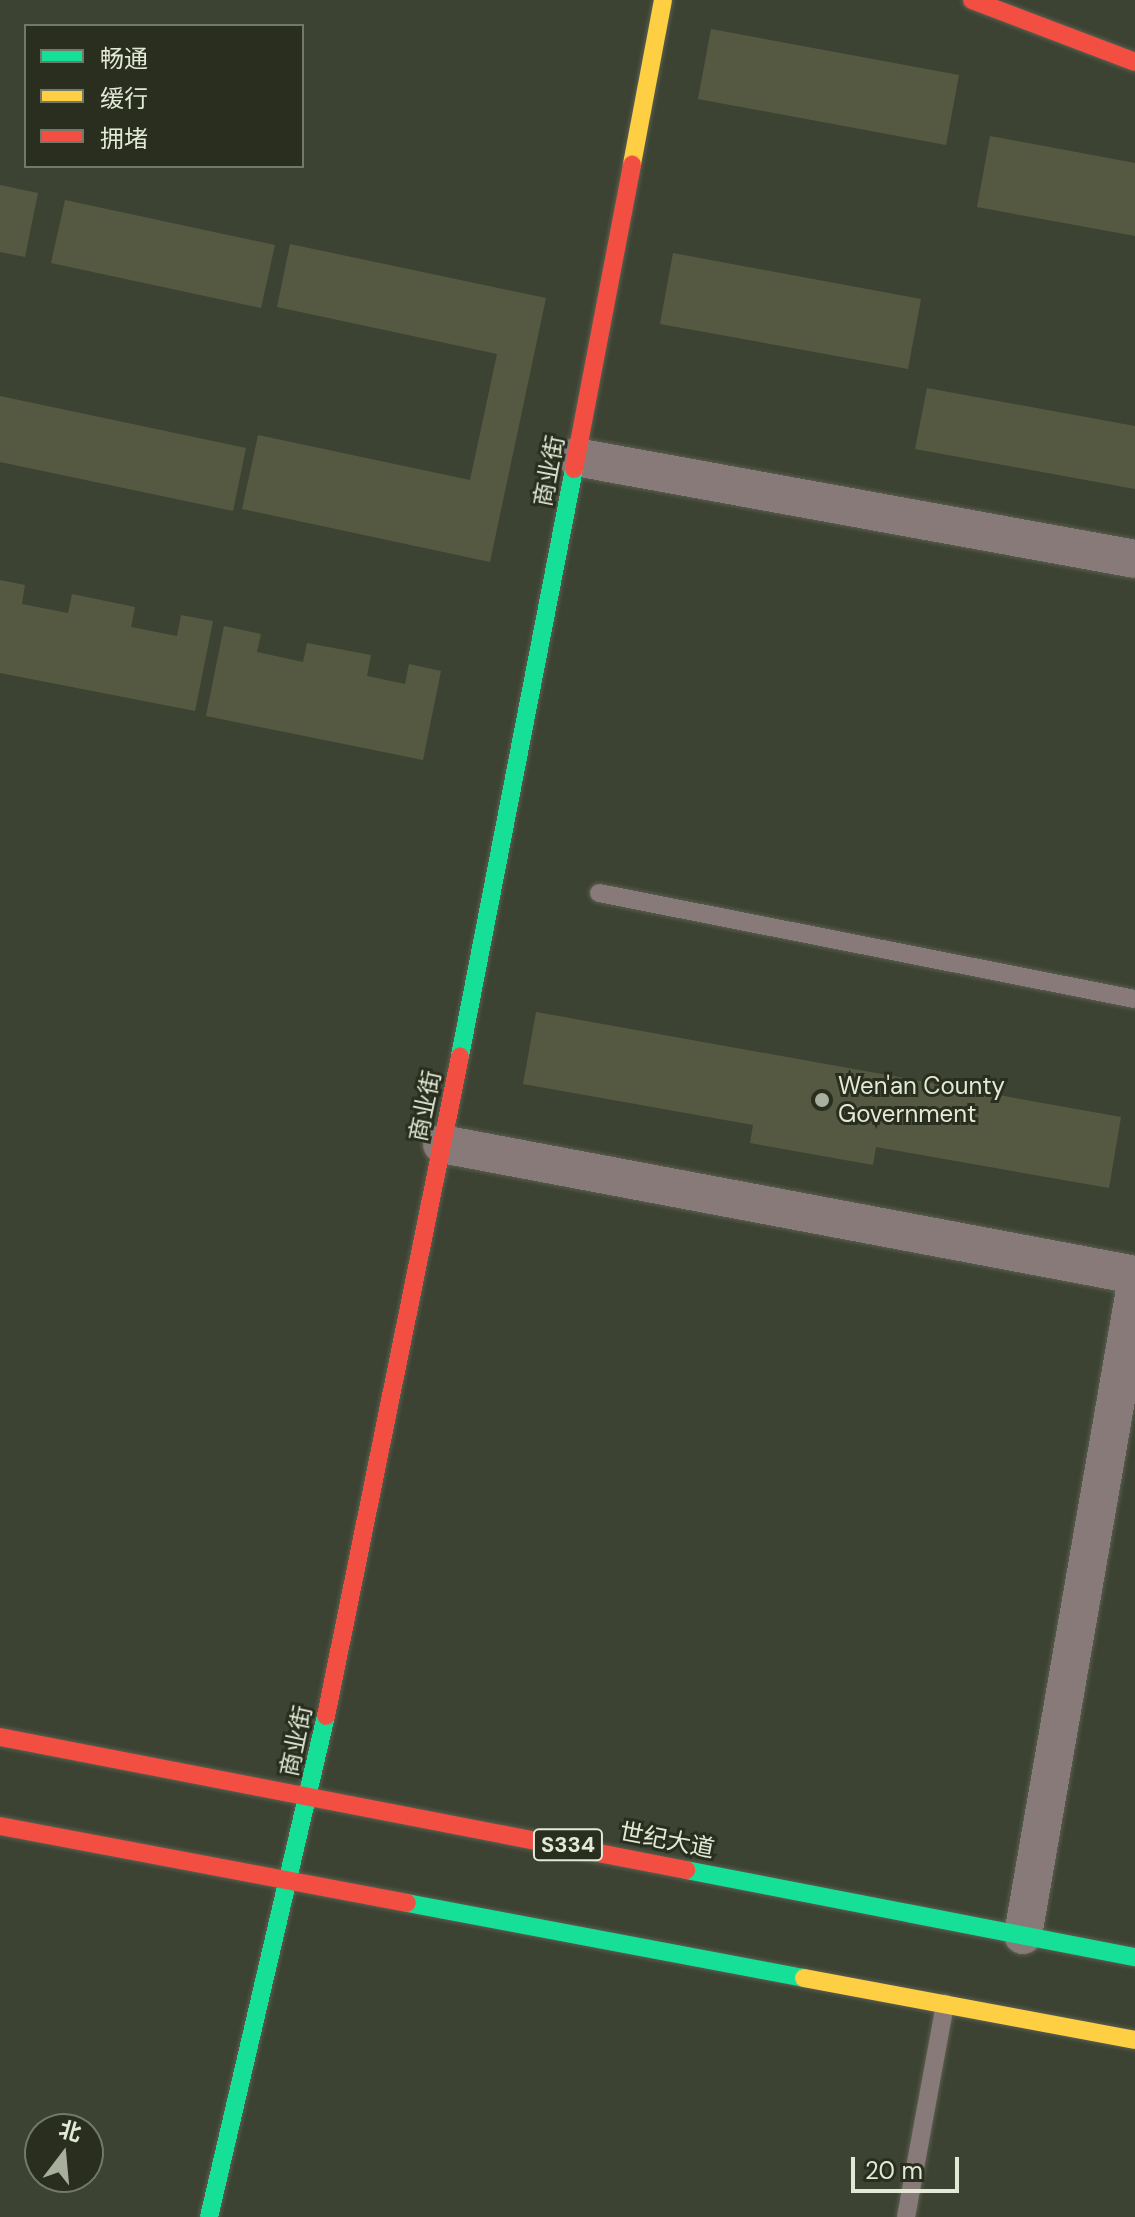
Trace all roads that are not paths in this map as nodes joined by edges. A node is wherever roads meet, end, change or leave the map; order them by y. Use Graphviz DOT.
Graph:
graph roads {
  1 [pos="663,0"];
  2 [pos="972,0"];
  3 [pos="1135,62"];
  4 [pos="576,457"];
  5 [pos="1135,559"];
  6 [pos="599,893"];
  7 [pos="1135,999"];
  8 [pos="442,1144"];
  9 [pos="1135,1275"];
  10 [pos="1135,1290"];
  11 [pos="0,1737"];
  12 [pos="310,1794"];
  13 [pos="0,1826"];
  14 [pos="290,1879"];
  15 [pos="1023,1935"];
  16 [pos="1135,1957"];
  17 [pos="945,2004"];
  18 [pos="1135,2040"];
  19 [pos="209,2217"];
  20 [pos="906,2217"];
  1 -- 4 [label="street, 商业街"];
  2 -- 3 [label="street"];
  4 -- 5 [label="street"];
  4 -- 8 [label="street, 商业街"];
  6 -- 7 [label="lane"];
  8 -- 9 [label="street"];
  8 -- 12 [label="street, 商业街"];
  10 -- 15 [label="street"];
  11 -- 12 [label="street, 世纪大道 / S334"];
  12 -- 14 [label="street, 商业街"];
  12 -- 15 [label="street, 世纪大道 / S334"];
  13 -- 14 [label="street"];
  14 -- 17 [label="street"];
  14 -- 19 [label="street, 商业街"];
  15 -- 16 [label="street, 世纪大道 / S334"];
  17 -- 18 [label="street"];
  17 -- 20 [label="lane"];
}
